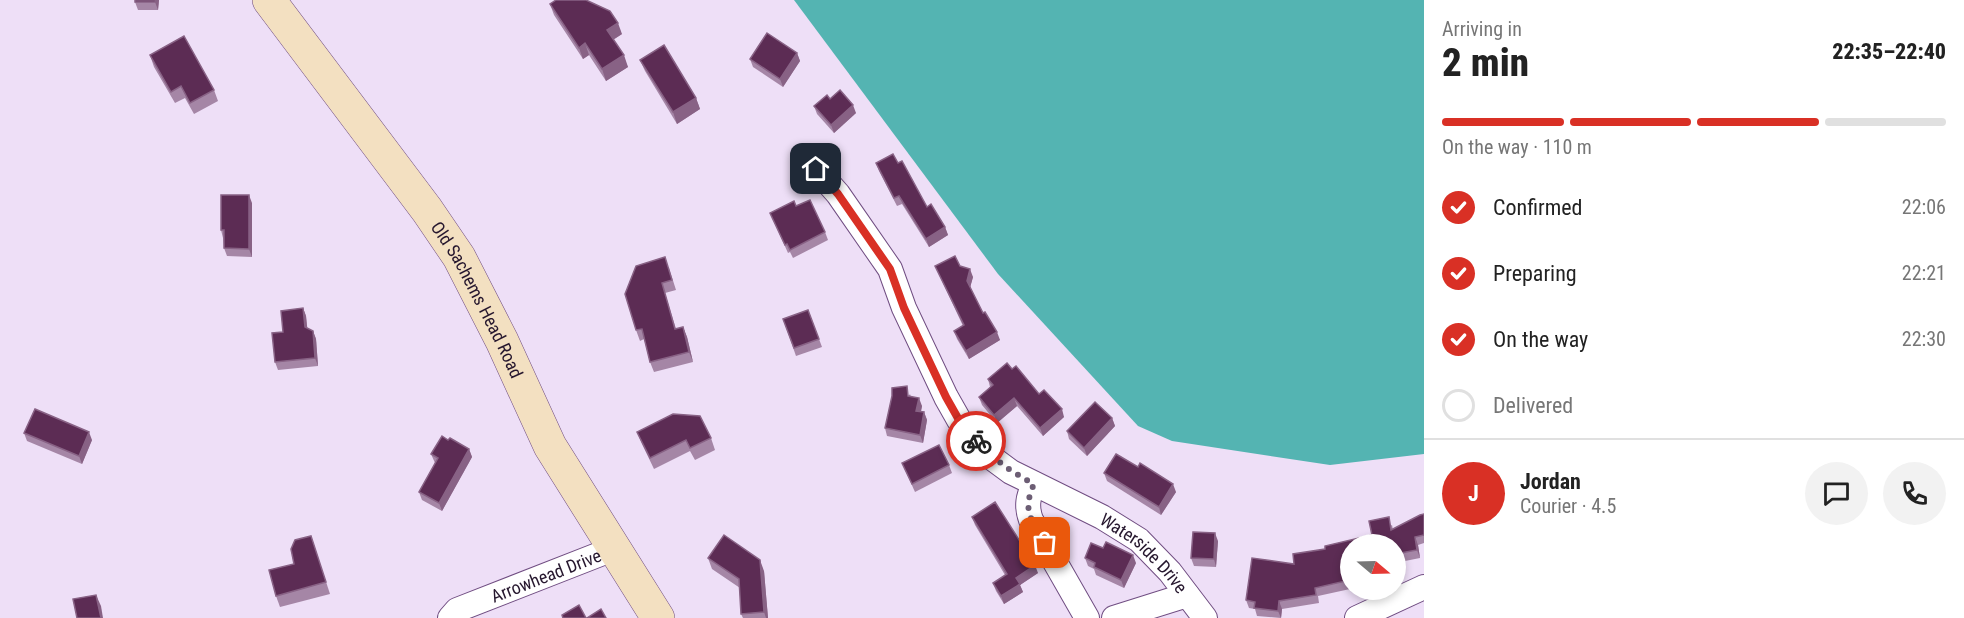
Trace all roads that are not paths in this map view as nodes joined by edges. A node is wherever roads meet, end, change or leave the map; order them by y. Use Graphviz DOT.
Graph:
graph roads {
  1 [pos="269,0"];
  2 [pos="816,169"];
  3 [pos="1034,484"];
  4 [pos="613,549"];
  5 [pos="1424,587"];
  6 [pos="1187,595"];
  7 [pos="450,618"];
  8 [pos="658,618"];
  9 [pos="1086,618"];
  10 [pos="1114,618"];
  11 [pos="1206,618"];
  12 [pos="1357,618"];
  1 -- 4 [label="street, Old Sachems Head Road"];
  2 -- 3 [label="street, Waterside Drive"];
  3 -- 6 [label="street, Waterside Drive"];
  3 -- 9 [label="street"];
  4 -- 7 [label="street, Arrowhead Drive"];
  4 -- 8 [label="street, Old Sachems Head Road"];
  5 -- 12 [label="street"];
  6 -- 10 [label="street"];
  6 -- 11 [label="street, Waterside Drive"];
}
